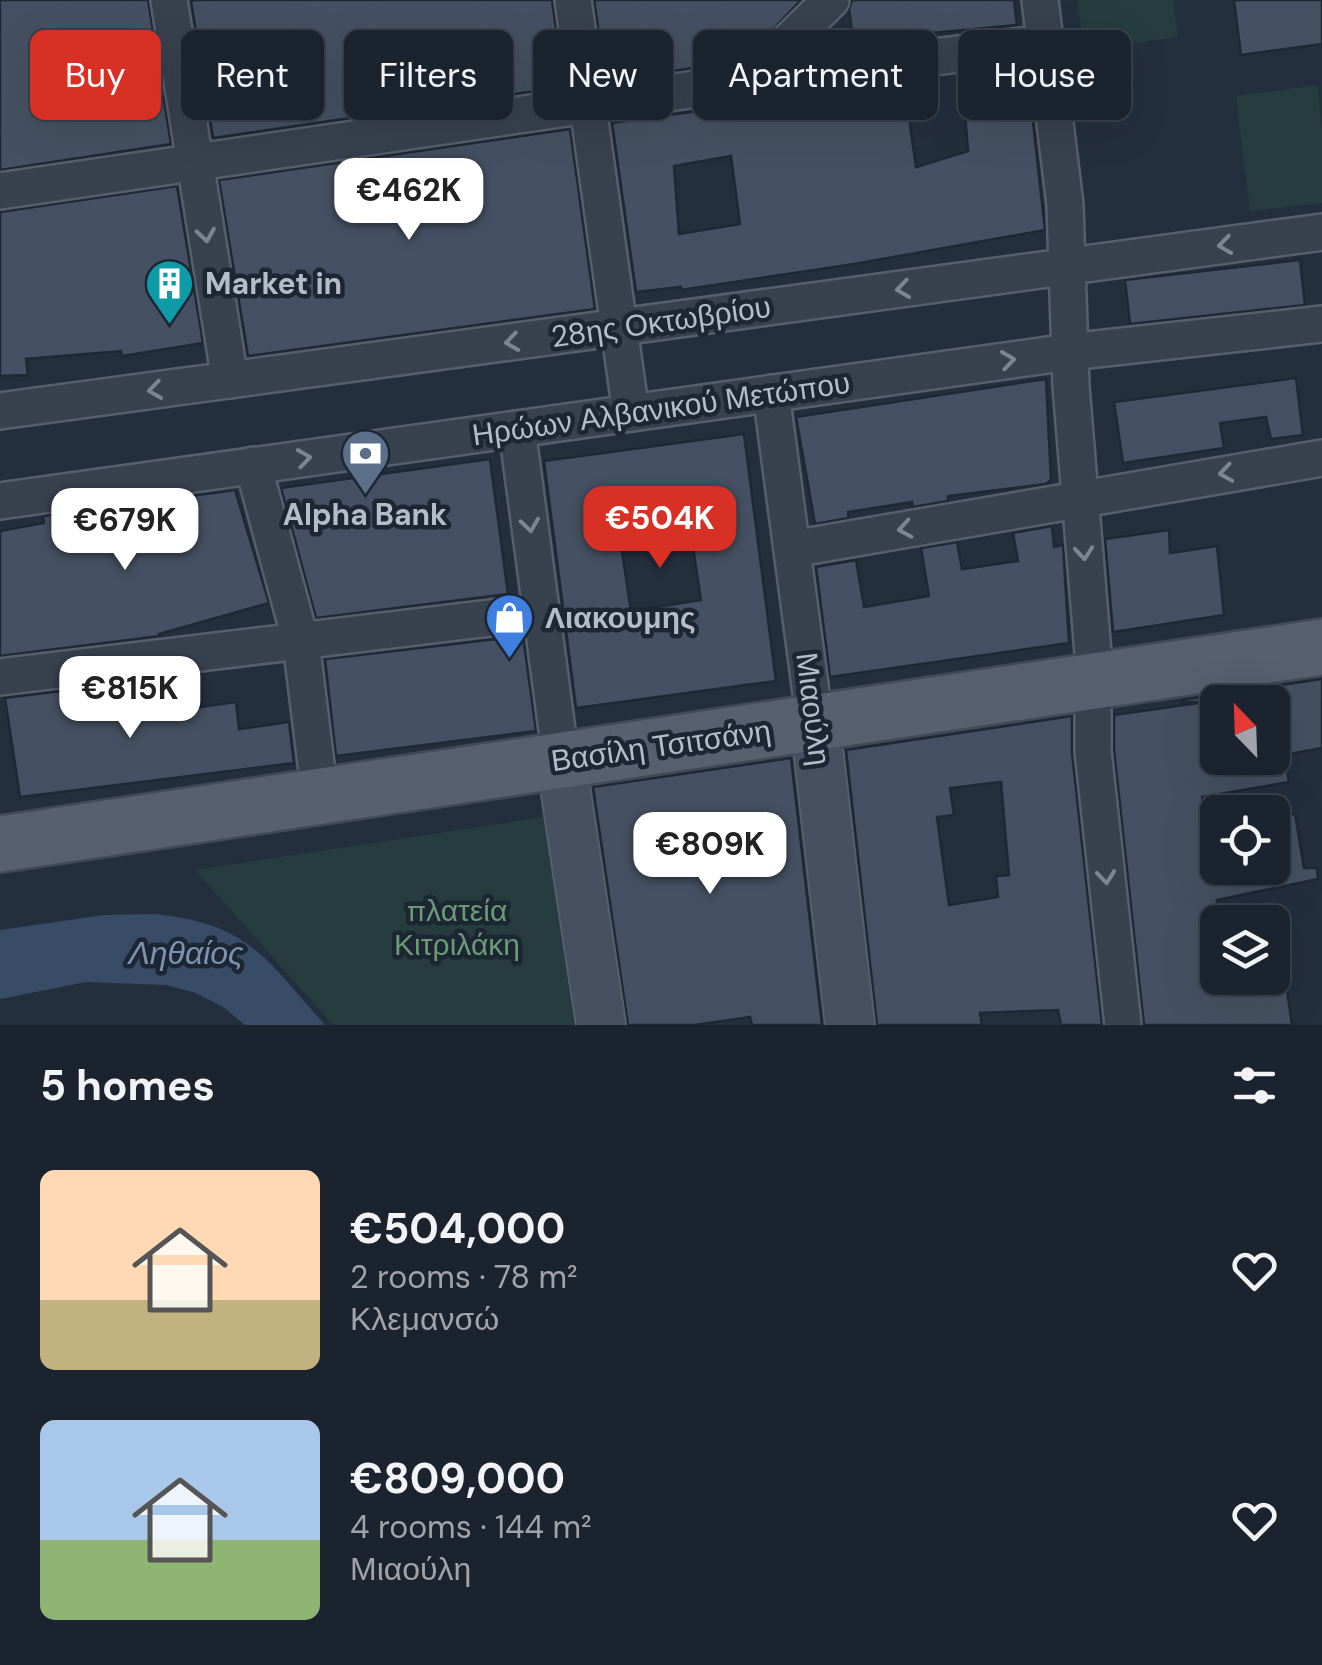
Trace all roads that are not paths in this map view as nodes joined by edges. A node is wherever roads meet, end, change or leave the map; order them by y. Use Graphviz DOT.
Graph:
graph roads {
  1 [pos="168,0"];
  2 [pos="572,0"];
  3 [pos="831,0"];
  4 [pos="1040,0"];
  5 [pos="576,30"];
  6 [pos="800,30"];
  7 [pos="1044,30"];
  8 [pos="533,115"];
  9 [pos="590,120"];
  10 [pos="1056,120"];
  11 [pos="195,163"];
  12 [pos="0,192"];
  13 [pos="1322,232"];
  14 [pos="1068,267"];
  15 [pos="1322,324"];
  16 [pos="619,328"];
  17 [pos="1069,352"];
  18 [pos="230,380"];
  19 [pos="771,393"];
  20 [pos="0,412"];
  21 [pos="631,413"];
  22 [pos="517,429"];
  23 [pos="1322,458"];
  24 [pos="253,466"];
  25 [pos="1080,499"];
  26 [pos="0,501"];
  27 [pos="792,548"];
  28 [pos="542,612"];
  29 [pos="300,642"];
  30 [pos="1322,647"];
  31 [pos="0,677"];
  32 [pos="1094,681"];
  33 [pos="815,723"];
  34 [pos="561,760"];
  35 [pos="320,796"];
  36 [pos="0,844"];
  37 [pos="601,1025"];
  38 [pos="850,1025"];
  39 [pos="1123,1025"];
  1 -- 11 [label="street"];
  2 -- 5 [label="street"];
  3 -- 6 [label="street"];
  4 -- 7 [label="street"];
  8 -- 11 [label="street"];
  9 -- 16 [label="street"];
  10 -- 14 [label="street"];
  11 -- 12 [label="street"];
  11 -- 18 [label="street, one-way"];
  13 -- 14 [label="street, 28ης Οκτωβρίου, one-way"];
  14 -- 16 [label="street, 28ης Οκτωβρίου, one-way"];
  14 -- 17 [label="street"];
  15 -- 17 [label="street, Ηρώων Αλβανικού Μετώπου"];
  16 -- 18 [label="street, 28ης Οκτωβρίου, one-way"];
  16 -- 21 [label="street"];
  19 -- 17 [label="street, Ηρώων Αλβανικού Μετώπου, one-way"];
  17 -- 25 [label="street"];
  18 -- 20 [label="street, 28ης Οκτωβρίου, one-way"];
  19 -- 21 [label="street, Ηρώων Αλβανικού Μετώπου"];
  19 -- 27 [label="street, Μιαούλη"];
  21 -- 22 [label="street, Ηρώων Αλβανικού Μετώπου"];
  24 -- 22 [label="street, Ηρώων Αλβανικού Μετώπου, one-way"];
  22 -- 28 [label="street, one-way"];
  23 -- 25 [label="street, one-way"];
  24 -- 26 [label="street, Ηρώων Αλβανικού Μετώπου"];
  24 -- 29 [label="street"];
  25 -- 27 [label="street, one-way"];
  25 -- 32 [label="street, one-way"];
  27 -- 33 [label="street, Μιαούλη"];
  28 -- 29 [label="street"];
  28 -- 34 [label="street"];
  29 -- 31 [label="street"];
  29 -- 35 [label="street"];
  30 -- 32 [label="main road, Βασίλη Τσιτσάνη"];
  32 -- 33 [label="main road, Βασίλη Τσιτσάνη"];
  32 -- 39 [label="street, one-way"];
  33 -- 34 [label="main road, Βασίλη Τσιτσάνη"];
  33 -- 38 [label="street, Μιαούλη"];
  34 -- 35 [label="main road, Βασίλη Τσιτσάνη"];
  34 -- 37 [label="street"];
  35 -- 36 [label="main road, Βασίλη Τσιτσάνη"];
}
